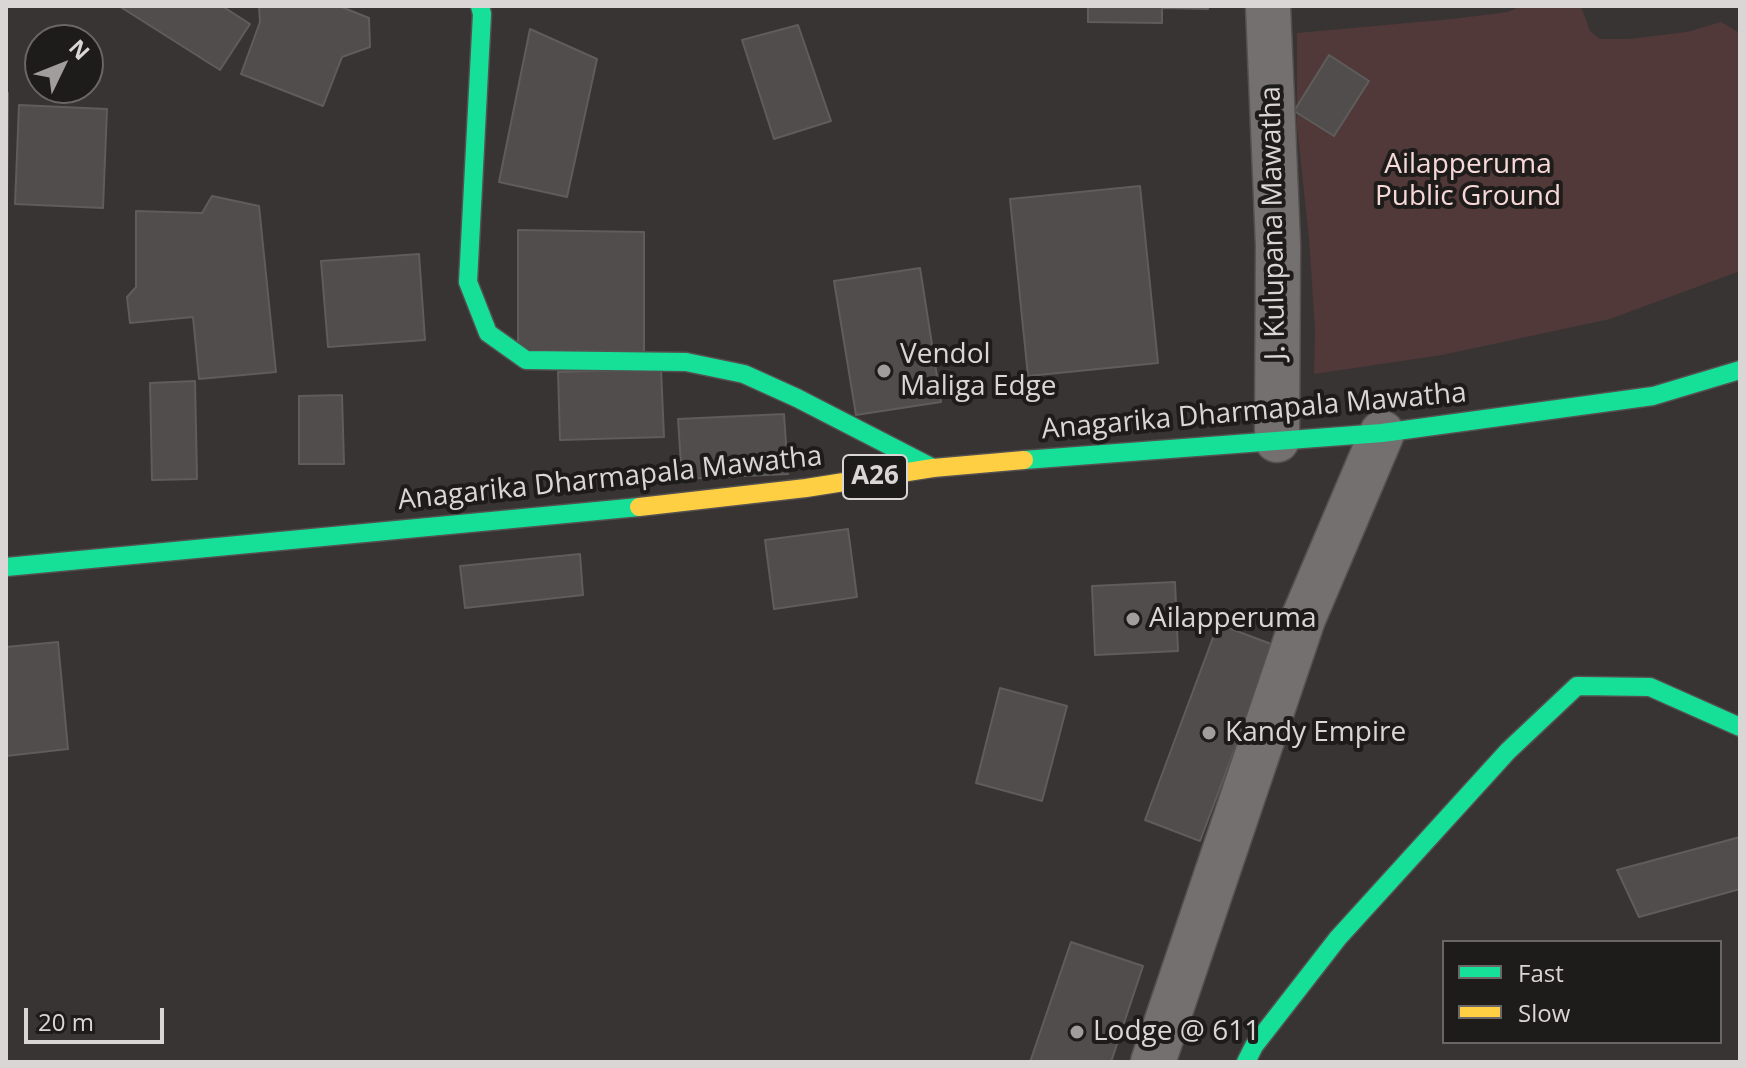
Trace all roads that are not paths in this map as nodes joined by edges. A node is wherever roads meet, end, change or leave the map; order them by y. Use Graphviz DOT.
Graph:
graph roads {
  1 [pos="480,6"];
  2 [pos="1268,6"];
  3 [pos="1740,370"];
  4 [pos="1382,433"];
  5 [pos="1277,440"];
  6 [pos="933,468"];
  7 [pos="6,567"];
  8 [pos="1740,727"];
  9 [pos="1153,1062"];
  10 [pos="1246,1062"];
  1 -- 6 [label="main road"];
  2 -- 5 [label="street, J. Kulupana Mawatha"];
  3 -- 4 [label="main road, Anagarika Dharmapala Mawatha / A26"];
  4 -- 5 [label="main road, Anagarika Dharmapala Mawatha / A26"];
  4 -- 9 [label="street"];
  5 -- 6 [label="main road, Anagarika Dharmapala Mawatha / A26"];
  6 -- 7 [label="main road, Anagarika Dharmapala Mawatha / A26"];
  8 -- 10 [label="main road"];
}
